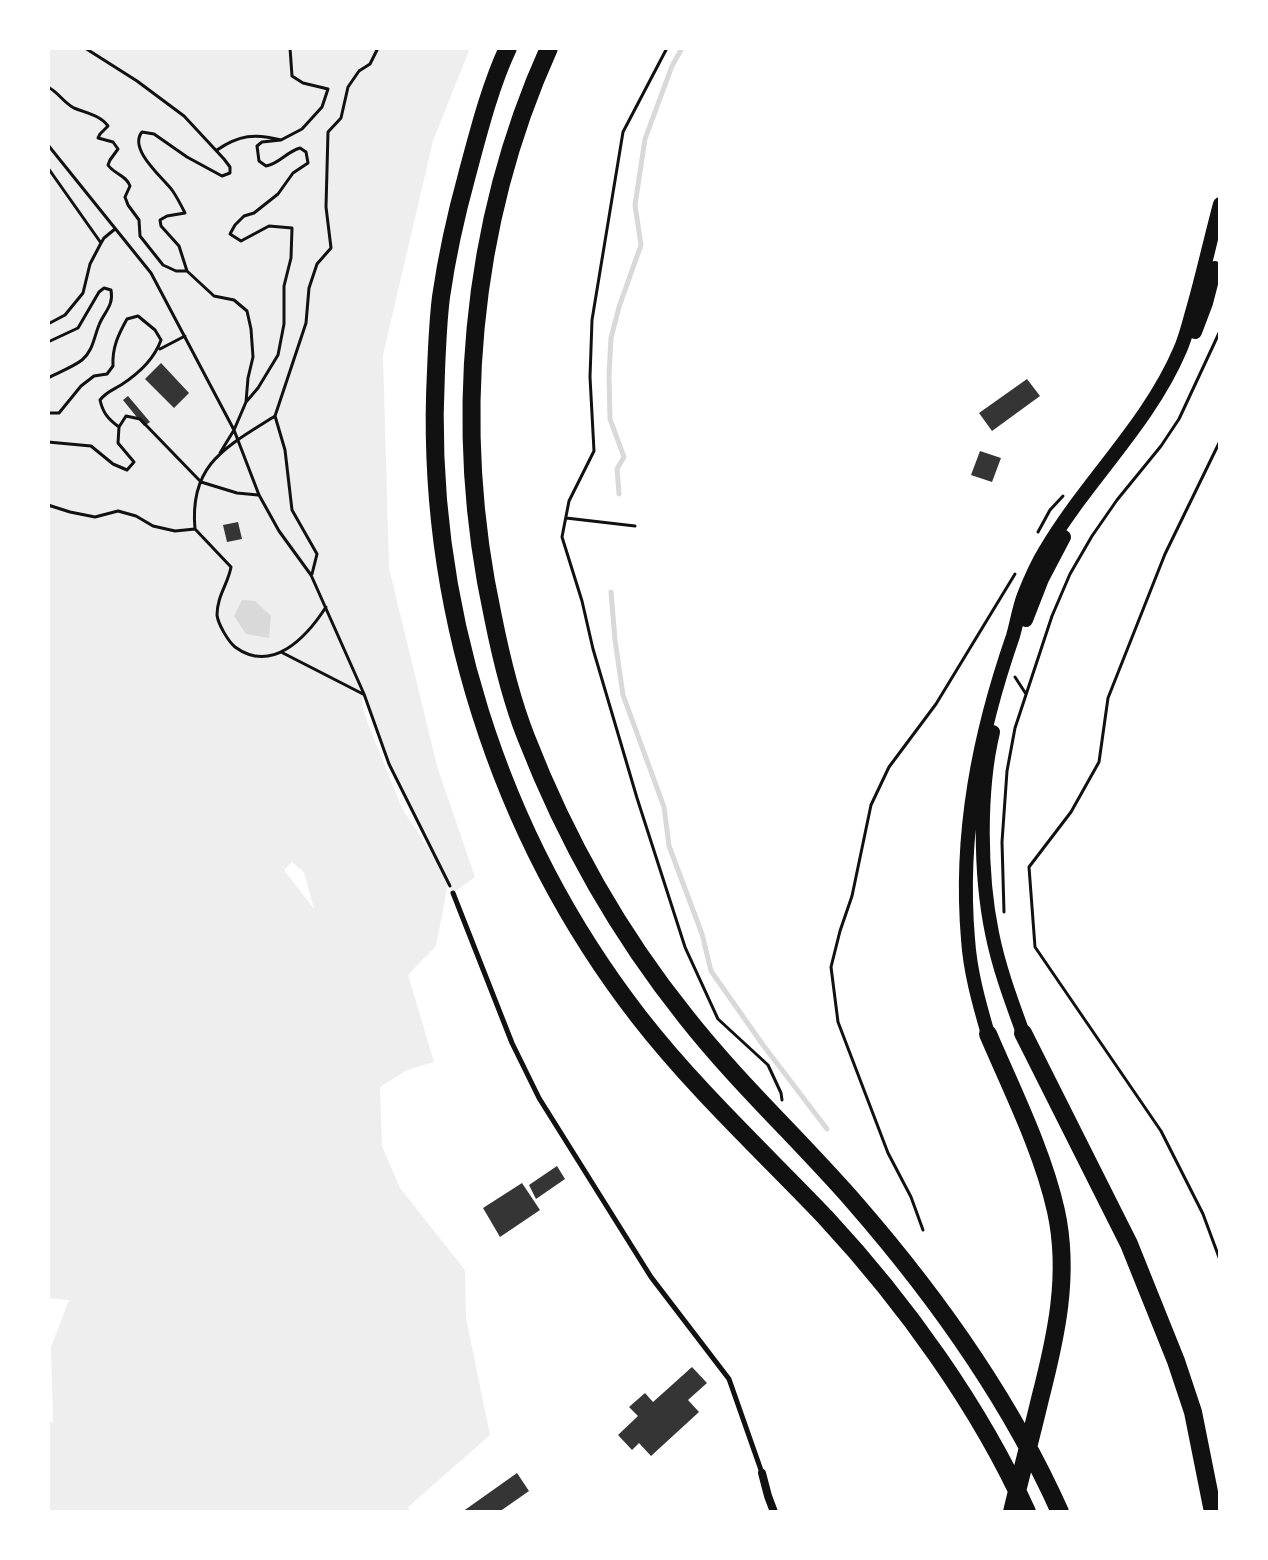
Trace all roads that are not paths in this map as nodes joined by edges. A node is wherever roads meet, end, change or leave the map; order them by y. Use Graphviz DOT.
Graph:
graph roads {
  1 [pos="508,48"];
  2 [pos="549,48"];
  3 [pos="1220,204"];
  4 [pos="1220,244"];
  5 [pos="453,893"];
  6 [pos="1023,1033"];
  7 [pos="988,1034"];
  8 [pos="762,1473"];
  9 [pos="774,1512"];
  10 [pos="1012,1512"];
  11 [pos="1027,1512"];
  12 [pos="1060,1512"];
  13 [pos="1213,1512"];
  1 -- 11 [label="highway"];
  2 -- 12 [label="highway"];
  3 -- 7 [label="main road"];
  4 -- 6 [label="main road"];
  5 -- 8 [label="lane"];
  6 -- 13 [label="highway"];
  7 -- 10 [label="highway"];
  8 -- 9 [label="street"];
}
